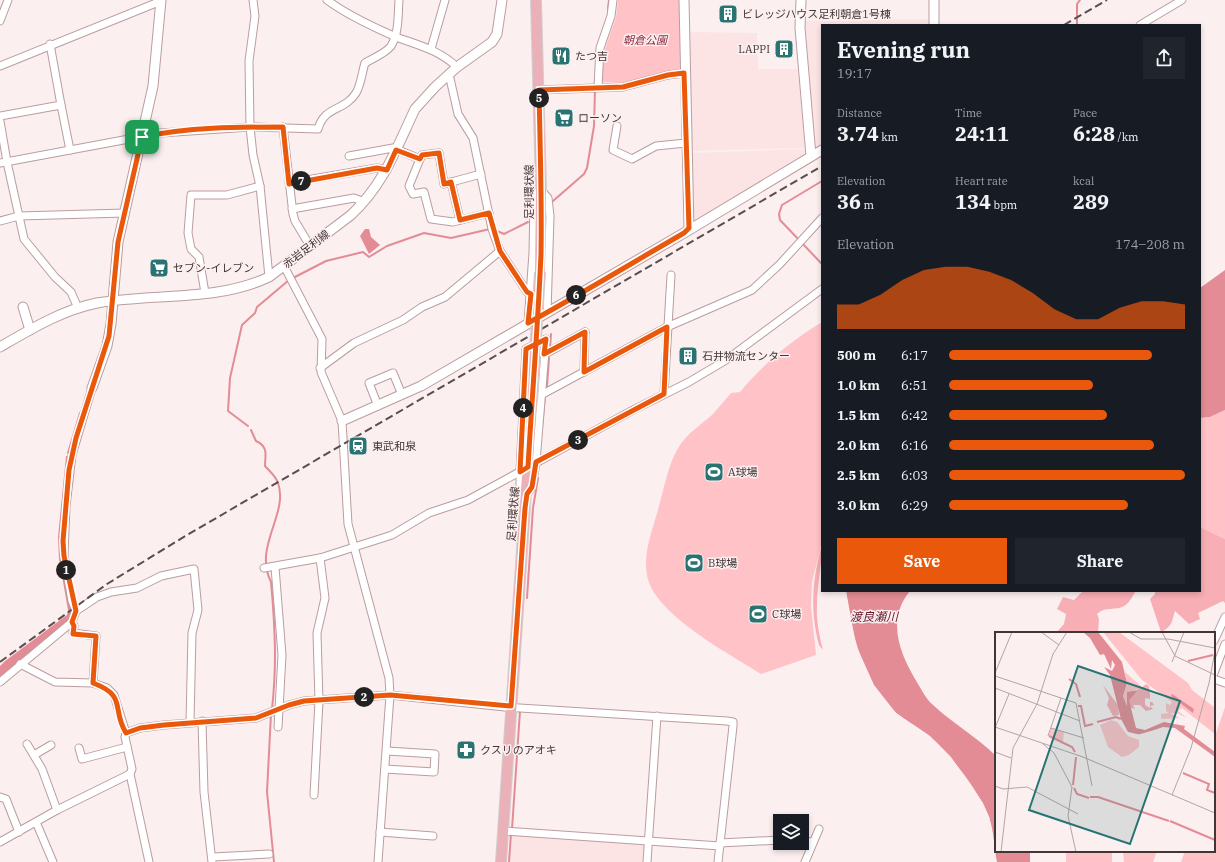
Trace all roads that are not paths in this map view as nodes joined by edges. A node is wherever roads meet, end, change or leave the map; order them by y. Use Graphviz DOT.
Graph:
graph roads {
  1 [pos="8,0"];
  2 [pos="253,0"];
  3 [pos="327,0"];
  4 [pos="399,0"];
  5 [pos="445,0"];
  6 [pos="502,0"];
  7 [pos="536,0"];
  8 [pos="613,0"];
  9 [pos="684,0"];
  10 [pos="801,0"];
  11 [pos="934,0"];
  12 [pos="1182,0"];
  13 [pos="161,1"];
  14 [pos="0,18"];
  15 [pos="934,24"];
  16 [pos="1142,24"];
  17 [pos="395,36"];
  18 [pos="50,44"];
  19 [pos="431,49"];
  20 [pos="0,66"];
  21 [pos="456,67"];
  22 [pos="684,73"];
  23 [pos="449,74"];
  24 [pos="598,87"];
  25 [pos="539,90"];
  26 [pos="61,104"];
  27 [pos="0,116"];
  28 [pos="0,121"];
  29 [pos="617,126"];
  30 [pos="250,127"];
  31 [pos="283,127"];
  32 [pos="142,137"];
  33 [pos="686,143"];
  34 [pos="70,150"];
  35 [pos="396,150"];
  36 [pos="821,151"];
  37 [pos="349,156"];
  38 [pos="811,156"];
  39 [pos="420,159"];
  40 [pos="3,162"];
  41 [pos="387,170"];
  42 [pos="481,174"];
  43 [pos="451,182"];
  44 [pos="289,184"];
  45 [pos="260,186"];
  46 [pos="541,190"];
  47 [pos="364,202"];
  48 [pos="292,209"];
  49 [pos="125,213"];
  50 [pos="489,213"];
  51 [pos="19,216"];
  52 [pos="821,219"];
  53 [pos="0,220"];
  54 [pos="460,220"];
  55 [pos="689,228"];
  56 [pos="310,246"];
  57 [pos="500,251"];
  58 [pos="284,266"];
  59 [pos="671,275"];
  60 [pos="269,277"];
  61 [pos="821,290"];
  62 [pos="205,293"];
  63 [pos="531,294"];
  64 [pos="112,301"];
  65 [pos="22,307"];
  66 [pos="78,308"];
  67 [pos="547,313"];
  68 [pos="528,323"];
  69 [pos="667,327"];
  70 [pos="30,330"];
  71 [pos="0,347"];
  72 [pos="544,354"];
  73 [pos="320,368"];
  74 [pos="584,372"];
  75 [pos="92,388"];
  76 [pos="664,394"];
  77 [pos="402,395"];
  78 [pos="541,395"];
  79 [pos="378,406"];
  80 [pos="342,421"];
  81 [pos="528,467"];
  82 [pos="525,508"];
  83 [pos="354,547"];
  84 [pos="320,558"];
  85 [pos="76,611"];
  86 [pos="1225,616"];
  87 [pos="72,622"];
  88 [pos="1215,639"];
  89 [pos="1225,644"];
  90 [pos="20,664"];
  91 [pos="1215,678"];
  92 [pos="0,682"];
  93 [pos="93,683"];
  94 [pos="1225,683"];
  95 [pos="390,695"];
  96 [pos="319,701"];
  97 [pos="511,706"];
  98 [pos="278,710"];
  99 [pos="657,716"];
  100 [pos="202,721"];
  101 [pos="190,722"];
  102 [pos="278,727"];
  103 [pos="126,733"];
  104 [pos="27,744"];
  105 [pos="51,745"];
  106 [pos="127,747"];
  107 [pos="79,748"];
  108 [pos="387,751"];
  109 [pos="34,755"];
  110 [pos="386,769"];
  111 [pos="130,774"];
  112 [pos="314,795"];
  113 [pos="0,797"];
  114 [pos="57,810"];
  115 [pos="36,822"];
  116 [pos="819,829"];
  117 [pos="503,831"];
  118 [pos="19,832"];
  119 [pos="380,832"];
  120 [pos="433,836"];
  121 [pos="773,840"];
  122 [pos="649,841"];
  123 [pos="0,842"];
  124 [pos="809,842"];
  125 [pos="813,842"];
  126 [pos="720,844"];
  127 [pos="269,854"];
  128 [pos="212,859"];
  129 [pos="53,862"];
  130 [pos="149,862"];
  131 [pos="378,862"];
  132 [pos="501,862"];
  133 [pos="647,862"];
  134 [pos="718,862"];
  135 [pos="805,862"];
  1 -- 14 [label="street"];
  2 -- 30 [label="street"];
  3 -- 17 [label="street"];
  4 -- 17 [label="street"];
  5 -- 19 [label="street"];
  6 -- 21 [label="street, 赤岩足利線"];
  7 -- 25 [label="main road, 足利環状線"];
  8 -- 24 [label="street"];
  9 -- 22 [label="street"];
  10 -- 38 [label="street"];
  11 -- 15 [label="street"];
  12 -- 16 [label="street"];
  13 -- 18 [label="street"];
  13 -- 32 [label="street"];
  17 -- 19 [label="street"];
  17 -- 31 [label="street"];
  18 -- 20 [label="street"];
  18 -- 26 [label="street"];
  19 -- 21 [label="street"];
  21 -- 23 [label="street, 赤岩足利線"];
  22 -- 24 [label="street"];
  22 -- 33 [label="street"];
  23 -- 35 [label="street, 赤岩足利線"];
  23 -- 42 [label="street"];
  24 -- 25 [label="street"];
  25 -- 46 [label="main road, 足利環状線"];
  26 -- 27 [label="street"];
  26 -- 34 [label="street"];
  28 -- 40 [label="street"];
  29 -- 33 [label="street"];
  30 -- 31 [label="street"];
  30 -- 32 [label="street"];
  30 -- 45 [label="street"];
  31 -- 44 [label="street"];
  32 -- 34 [label="street"];
  32 -- 49 [label="street"];
  33 -- 55 [label="street"];
  34 -- 40 [label="street"];
  35 -- 37 [label="street"];
  35 -- 39 [label="street"];
  35 -- 41 [label="street, 赤岩足利線"];
  36 -- 38 [label="street"];
  38 -- 55 [label="street"];
  39 -- 43 [label="street"];
  39 -- 54 [label="street"];
  40 -- 51 [label="street"];
  41 -- 44 [label="street"];
  41 -- 47 [label="street, 赤岩足利線"];
  42 -- 43 [label="street"];
  42 -- 50 [label="street"];
  43 -- 54 [label="street"];
  44 -- 48 [label="street"];
  45 -- 60 [label="street"];
  45 -- 62 [label="street"];
  46 -- 63 [label="street"];
  46 -- 67 [label="street"];
  46 -- 81 [label="main road, 足利環状線, bridge"];
  47 -- 48 [label="street"];
  47 -- 56 [label="street, 赤岩足利線"];
  48 -- 56 [label="street"];
  49 -- 51 [label="street"];
  49 -- 64 [label="street"];
  50 -- 54 [label="street"];
  50 -- 57 [label="street"];
  51 -- 53 [label="street"];
  51 -- 66 [label="street"];
  52 -- 69 [label="street"];
  55 -- 67 [label="street"];
  56 -- 58 [label="street, 赤岩足利線"];
  57 -- 63 [label="street"];
  57 -- 73 [label="street"];
  58 -- 60 [label="street, 赤岩足利線"];
  58 -- 73 [label="street"];
  59 -- 69 [label="street"];
  60 -- 62 [label="street, 赤岩足利線"];
  61 -- 76 [label="street"];
  62 -- 64 [label="street, 赤岩足利線"];
  63 -- 68 [label="street"];
  64 -- 66 [label="street, 赤岩足利線"];
  64 -- 75 [label="street"];
  65 -- 70 [label="street"];
  66 -- 70 [label="street, 赤岩足利線"];
  67 -- 68 [label="street"];
  68 -- 77 [label="street"];
  69 -- 74 [label="street"];
  69 -- 76 [label="street"];
  70 -- 71 [label="street, 赤岩足利線"];
  72 -- 74 [label="street"];
  72 -- 78 [label="street"];
  72 -- 81 [label="street"];
  73 -- 80 [label="street"];
  74 -- 78 [label="street"];
  75 -- 85 [label="street"];
  76 -- 81 [label="street"];
  77 -- 79 [label="street"];
  77 -- 79 [label="street"];
  78 -- 81 [label="street"];
  79 -- 80 [label="street"];
  80 -- 83 [label="street"];
  81 -- 82 [label="main road, 足利環状線"];
  81 -- 82 [label="street"];
  81 -- 83 [label="street"];
  82 -- 97 [label="main road, 足利環状線"];
  83 -- 84 [label="street"];
  83 -- 95 [label="street"];
  84 -- 96 [label="street"];
  84 -- 98 [label="street"];
  85 -- 87 [label="street"];
  85 -- 101 [label="street"];
  86 -- 88 [label="street"];
  87 -- 90 [label="street"];
  87 -- 93 [label="street"];
  89 -- 91 [label="street"];
  90 -- 92 [label="street"];
  90 -- 93 [label="street"];
  91 -- 94 [label="street"];
  93 -- 103 [label="street"];
  95 -- 96 [label="street"];
  95 -- 97 [label="street"];
  95 -- 108 [label="street"];
  96 -- 98 [label="street"];
  96 -- 112 [label="street"];
  97 -- 99 [label="street"];
  97 -- 117 [label="main road, 足利環状線"];
  98 -- 100 [label="street"];
  98 -- 102 [label="street"];
  99 -- 122 [label="street"];
  99 -- 126 [label="street"];
  100 -- 101 [label="street"];
  100 -- 128 [label="street"];
  101 -- 103 [label="street"];
  103 -- 106 [label="street"];
  104 -- 109 [label="street"];
  105 -- 109 [label="street"];
  106 -- 107 [label="street"];
  106 -- 111 [label="street"];
  108 -- 110 [label="street"];
  108 -- 110 [label="street"];
  109 -- 114 [label="street"];
  110 -- 119 [label="street"];
  111 -- 114 [label="street"];
  111 -- 130 [label="street"];
  113 -- 118 [label="street"];
  114 -- 115 [label="street"];
  115 -- 118 [label="street"];
  115 -- 129 [label="street"];
  116 -- 125 [label="street"];
  117 -- 122 [label="street"];
  117 -- 132 [label="main road, 足利環状線"];
  118 -- 123 [label="street"];
  119 -- 120 [label="street"];
  119 -- 131 [label="street"];
  121 -- 126 [label="street"];
  122 -- 126 [label="street"];
  122 -- 133 [label="street"];
  124 -- 125 [label="street"];
  125 -- 135 [label="street"];
  126 -- 134 [label="street"];
  127 -- 128 [label="street"];
}
